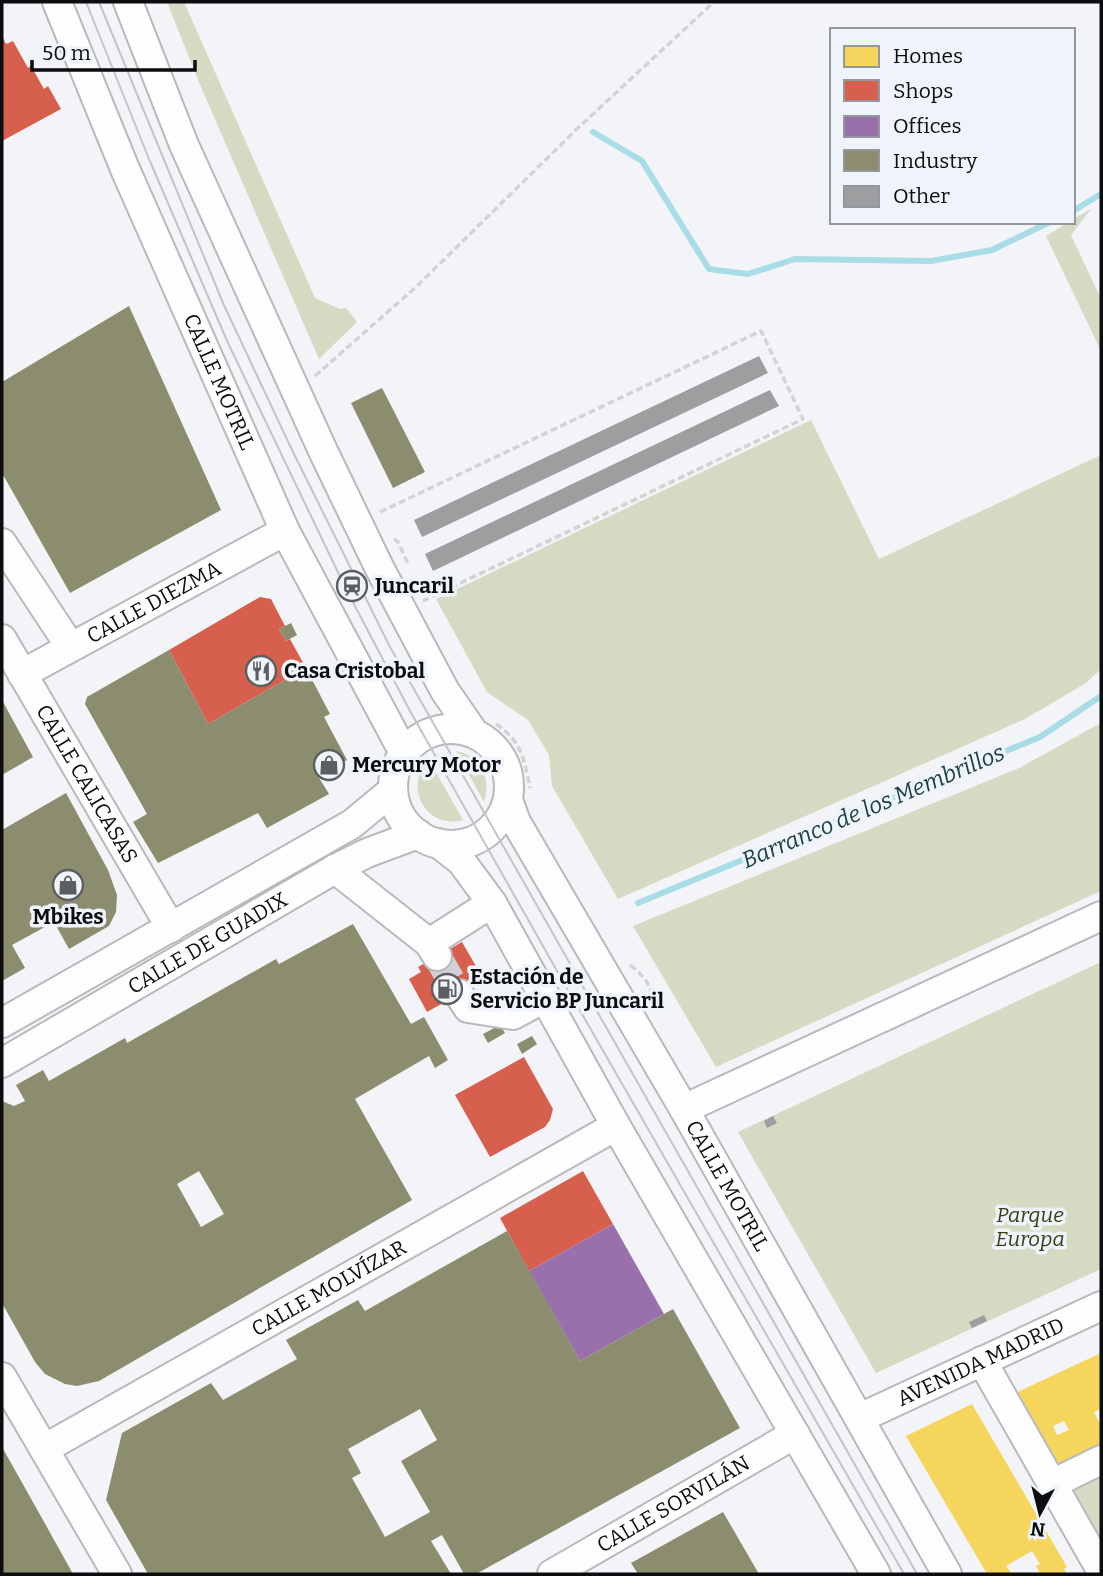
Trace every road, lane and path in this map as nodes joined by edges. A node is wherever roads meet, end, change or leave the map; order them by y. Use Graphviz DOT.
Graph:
graph roads {
  1 [pos="57,2"];
  2 [pos="128,2"];
  3 [pos="714,2"];
  4 [pos="295,390"];
  5 [pos="369,517"];
  6 [pos="285,530"];
  7 [pos="398,542"];
  8 [pos="2,543"];
  9 [pos="412,573"];
  10 [pos="414,605"];
  11 [pos="2,639"];
  12 [pos="70,646"];
  13 [pos="22,674"];
  14 [pos="474,733"];
  15 [pos="404,753"];
  16 [pos="393,790"];
  17 [pos="508,800"];
  18 [pos="428,839"];
  19 [pos="335,869"];
  20 [pos="492,903"];
  21 [pos="1101,916"];
  22 [pos="171,928"];
  23 [pos="459,994"];
  24 [pos="546,997"];
  25 [pos="2,1023"];
  26 [pos="2,1063"];
  27 [pos="684,1109"];
  28 [pos="616,1126"];
  29 [pos="1101,1306"];
  30 [pos="982,1361"];
  31 [pos="2,1377"];
  32 [pos="860,1418"];
  33 [pos="795,1434"];
  34 [pos="44,1449"];
  35 [pos="1101,1460"];
  36 [pos="1052,1484"];
  37 [pos="1101,1570"];
  38 [pos="117,1574"];
  39 [pos="552,1574"];
  40 [pos="876,1574"];
  41 [pos="947,1574"];
  1 -- 6 [label="street, CALLE MOTRIL"];
  2 -- 4 [label="street"];
  3 -- 4 [label="path"];
  4 -- 14 [label="street"];
  5 -- 10 [label="path"];
  6 -- 12 [label="street, CALLE DIEZMA"];
  6 -- 15 [label="street, CALLE MOTRIL"];
  7 -- 9 [label="path"];
  8 -- 12 [label="street"];
  11 -- 13 [label="street, CALLE CALICASAS"];
  12 -- 13 [label="street, CALLE DIEZMA"];
  13 -- 22 [label="street, CALLE CALICASAS"];
  14 -- 15 [label="street"];
  14 -- 17 [label="street"];
  15 -- 16 [label="street"];
  16 -- 18 [label="street"];
  16 -- 22 [label="street, CALLE DE GUADIX"];
  17 -- 18 [label="street"];
  17 -- 27 [label="street, CALLE MOTRIL"];
  18 -- 19 [label="street, CALLE DE GUADIX"];
  18 -- 20 [label="street"];
  19 -- 20 [label="street"];
  19 -- 26 [label="street, CALLE DE GUADIX"];
  20 -- 24 [label="street"];
  21 -- 27 [label="street"];
  22 -- 25 [label="street, CALLE DE GUADIX"];
  23 -- 24 [label="street"];
  24 -- 28 [label="street"];
  27 -- 32 [label="street, CALLE MOTRIL"];
  28 -- 33 [label="street"];
  28 -- 34 [label="street, CALLE MOLVÍZAR"];
  29 -- 30 [label="street, AVENIDA MADRID"];
  30 -- 32 [label="street, AVENIDA MADRID"];
  30 -- 36 [label="street"];
  31 -- 34 [label="street"];
  32 -- 41 [label="street, CALLE MOTRIL"];
  33 -- 39 [label="street, CALLE SORVILÁN"];
  33 -- 40 [label="street"];
  34 -- 38 [label="street"];
  35 -- 36 [label="street"];
  36 -- 37 [label="street"];
}
